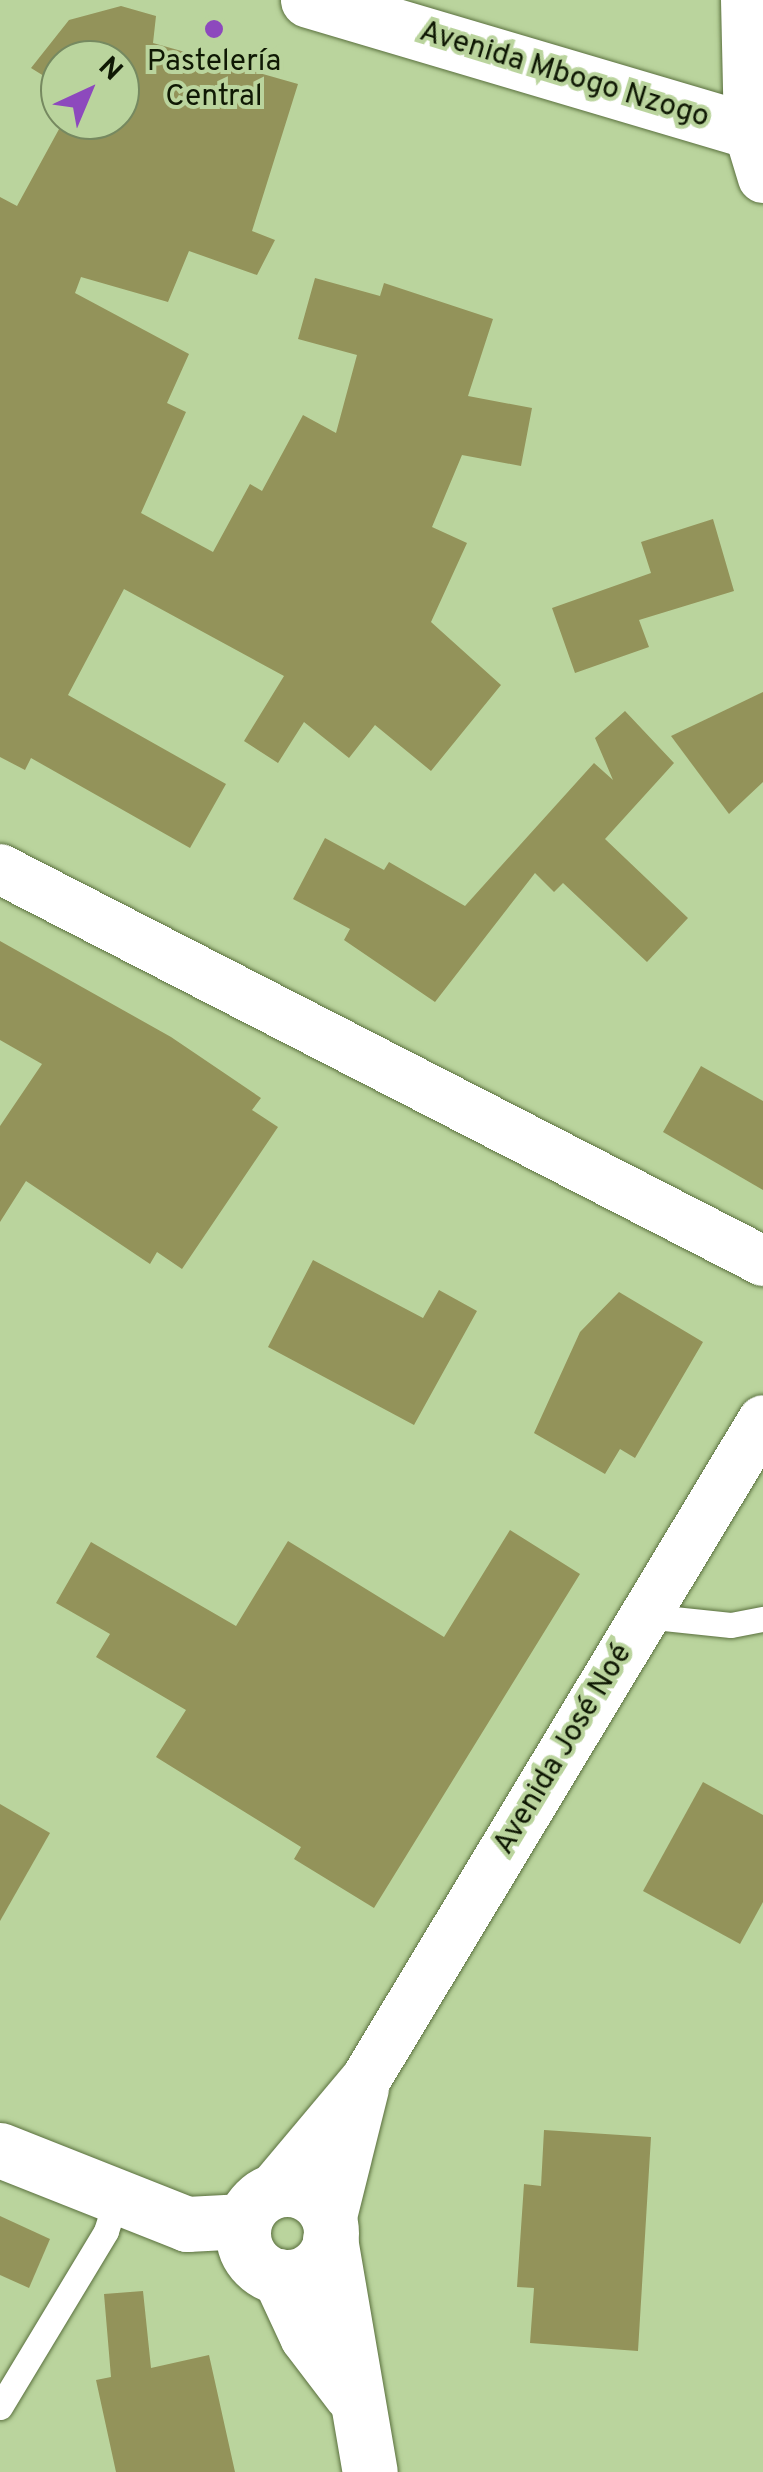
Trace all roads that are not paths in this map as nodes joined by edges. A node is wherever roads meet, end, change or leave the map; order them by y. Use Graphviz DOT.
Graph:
graph roads {
  1 [pos="308,0"];
  2 [pos="746,0"];
  3 [pos="758,148"];
  4 [pos="0,868"];
  5 [pos="763,1261"];
  6 [pos="763,1420"];
  7 [pos="645,1616"];
  8 [pos="763,1619"];
  9 [pos="366,2079"];
  10 [pos="0,2150"];
  11 [pos="116,2200"];
  12 [pos="258,2206"];
  13 [pos="330,2232"];
  14 [pos="279,2276"];
  15 [pos="351,2394"];
  16 [pos="0,2407"];
  17 [pos="370,2472"];
  1 -- 3 [label="street, Avenida Mbogo Nzogo"];
  2 -- 3 [label="street"];
  4 -- 5 [label="street"];
  6 -- 7 [label="street, Avenida José Noé"];
  7 -- 8 [label="lane"];
  7 -- 9 [label="street, Avenida José Noé"];
  9 -- 12 [label="street, Avenida José Noé"];
  9 -- 13 [label="street, Avenida José Noé"];
  10 -- 11 [label="street"];
  11 -- 12 [label="street"];
  11 -- 16 [label="lane"];
  12 -- 13 [label="street"];
  12 -- 14 [label="street"];
  13 -- 14 [label="street"];
  13 -- 15 [label="street"];
  14 -- 15 [label="street"];
  15 -- 17 [label="street"];
}
